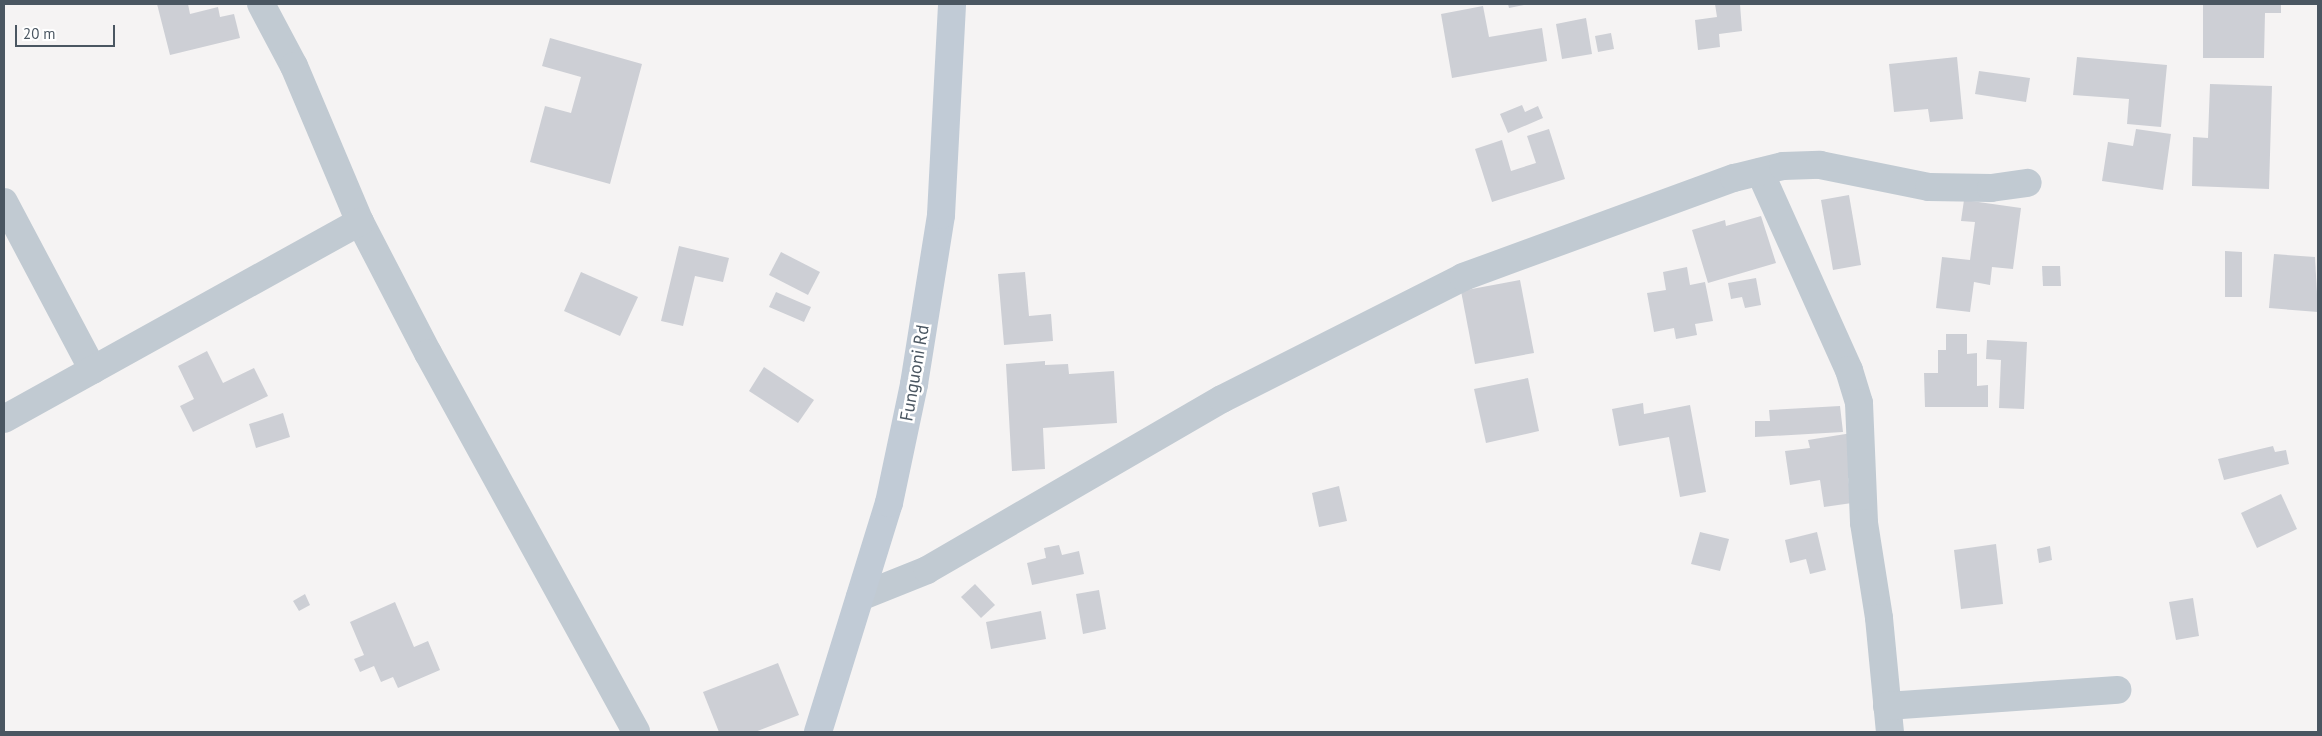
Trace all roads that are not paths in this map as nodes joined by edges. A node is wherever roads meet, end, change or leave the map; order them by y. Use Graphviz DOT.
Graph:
graph roads {
  1 [pos="261,4"];
  2 [pos="952,4"];
  3 [pos="1760,172"];
  4 [pos="2028,183"];
  5 [pos="4,202"];
  6 [pos="360,222"];
  7 [pos="93,370"];
  8 [pos="4,419"];
  9 [pos="860,597"];
  10 [pos="2117,690"];
  11 [pos="1888,719"];
  12 [pos="636,732"];
  13 [pos="818,732"];
  1 -- 6 [label="street"];
  2 -- 9 [label="street, Funguoni Rd"];
  3 -- 4 [label="street"];
  3 -- 9 [label="street"];
  3 -- 11 [label="street"];
  5 -- 7 [label="street"];
  6 -- 7 [label="street"];
  6 -- 12 [label="street"];
  7 -- 8 [label="street"];
  9 -- 13 [label="street, Funguoni Rd"];
  10 -- 11 [label="street"];
}
